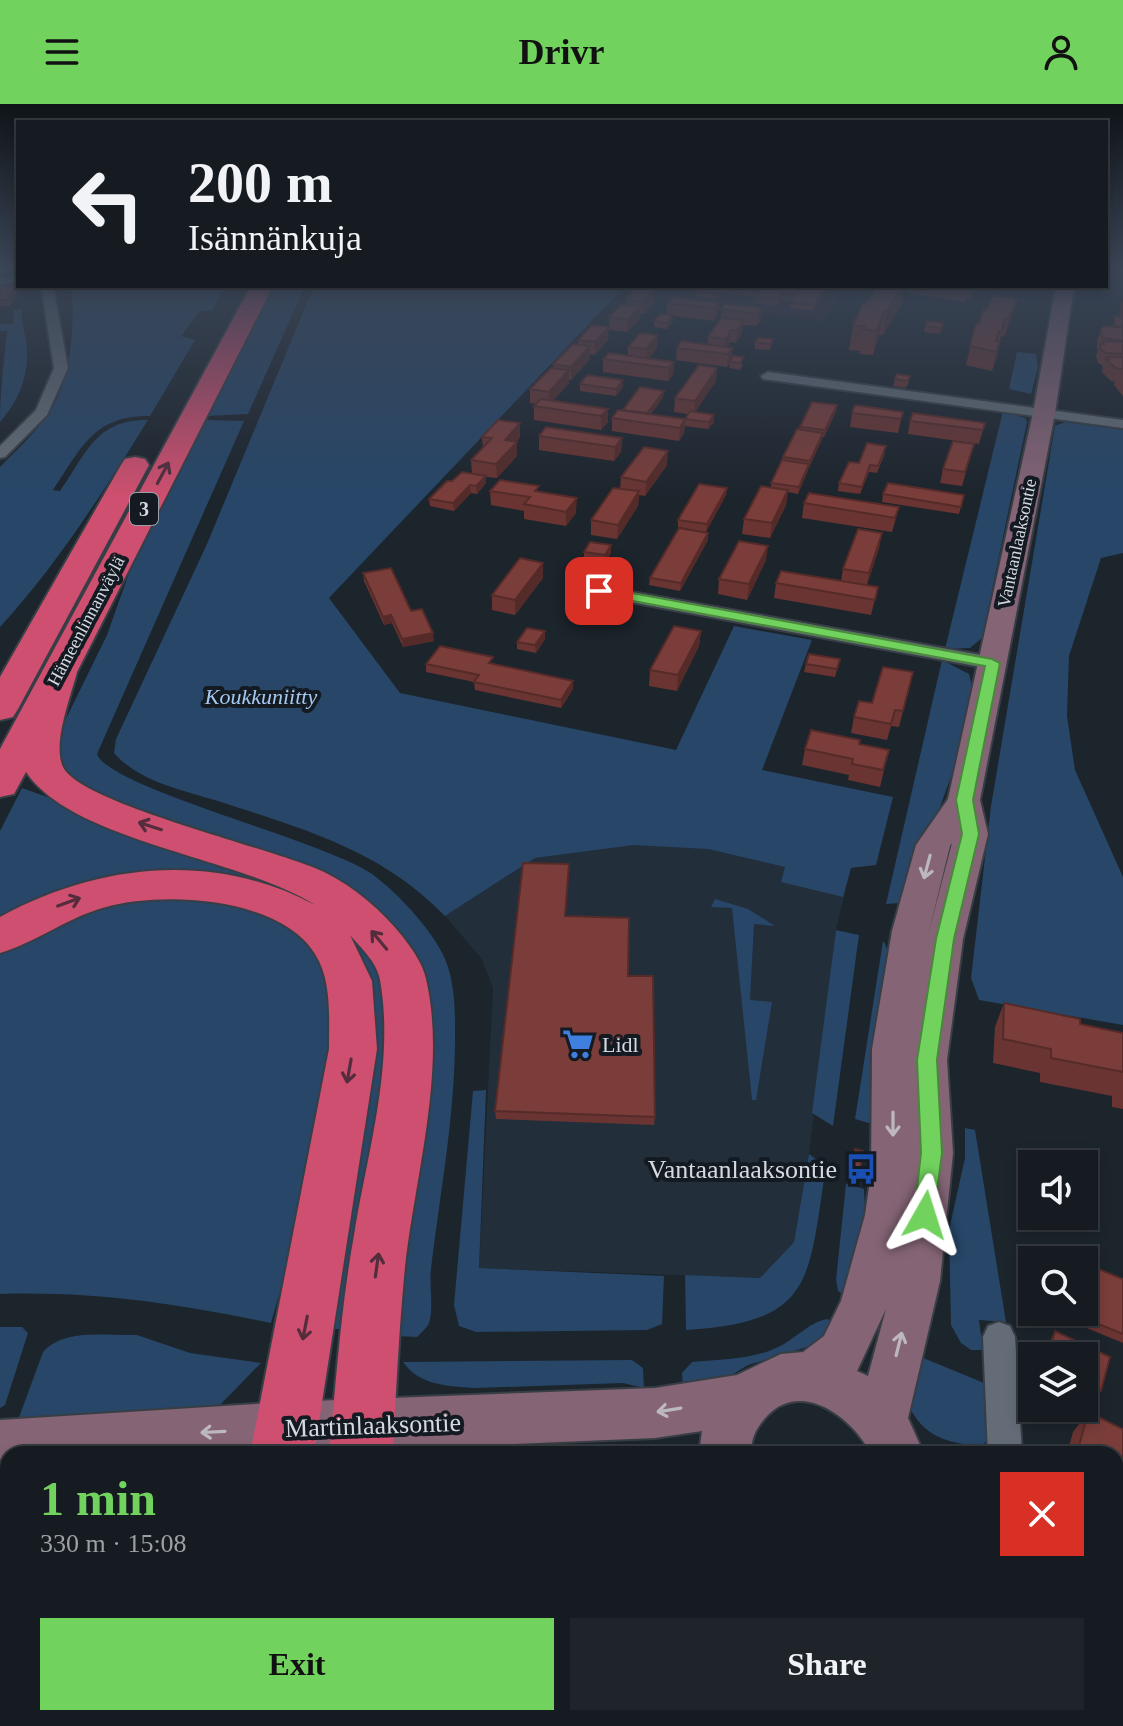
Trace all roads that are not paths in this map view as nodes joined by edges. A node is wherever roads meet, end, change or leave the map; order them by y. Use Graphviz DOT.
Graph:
graph roads {
  1 [pos="57,345"];
  2 [pos="205,345"];
  3 [pos="231,345"];
  4 [pos="1055,345"];
  5 [pos="187,376"];
  6 [pos="768,376"];
  7 [pos="1044,413"];
  8 [pos="1123,424"];
  9 [pos="144,450"];
  10 [pos="0,454"];
  11 [pos="85,553"];
  12 [pos="582,588"];
  13 [pos="0,655"];
  14 [pos="992,663"];
  15 [pos="60,669"];
  16 [pos="0,709"];
  17 [pos="0,785"];
  18 [pos="964,800"];
  19 [pos="0,937"];
  20 [pos="999,1337"];
  21 [pos="810,1378"];
  22 [pos="746,1399"];
  23 [pos="890,1437"];
  24 [pos="362,1440"];
  25 [pos="284,1441"];
  26 [pos="0,1446"];
  27 [pos="726,1446"];
  28 [pos="1005,1446"];
  1 -- 10 [label="street"];
  2 -- 5 [label="highway"];
  15 -- 3 [label="highway, Hämeenlinnanväylä / 3, one-way"];
  4 -- 7 [label="main road, Vantaanlaaksontie"];
  6 -- 7 [label="street"];
  7 -- 8 [label="street"];
  7 -- 14 [label="main road, Vantaanlaaksontie"];
  9 -- 11 [label="highway, Hämeenlinnanväylä / 3"];
  11 -- 13 [label="highway"];
  11 -- 16 [label="highway, Hämeenlinnanväylä / 3"];
  12 -- 14 [label="street"];
  14 -- 18 [label="main road, Vantaanlaaksontie"];
  15 -- 17 [label="highway, Hämeenlinnanväylä / 3"];
  24 -- 15 [label="highway, one-way"];
  18 -- 21 [label="main road, Vantaanlaaksontie, one-way"];
  23 -- 18 [label="main road, Vantaanlaaksontie, one-way"];
  19 -- 25 [label="highway, one-way"];
  20 -- 28 [label="street"];
  21 -- 22 [label="main road"];
  21 -- 23 [label="main road"];
  22 -- 24 [label="main road, Martinlaaksontie, one-way"];
  22 -- 27 [label="main road"];
  24 -- 25 [label="main road, Martinlaaksontie"];
  25 -- 26 [label="main road, Martinlaaksontie, one-way"];
}
